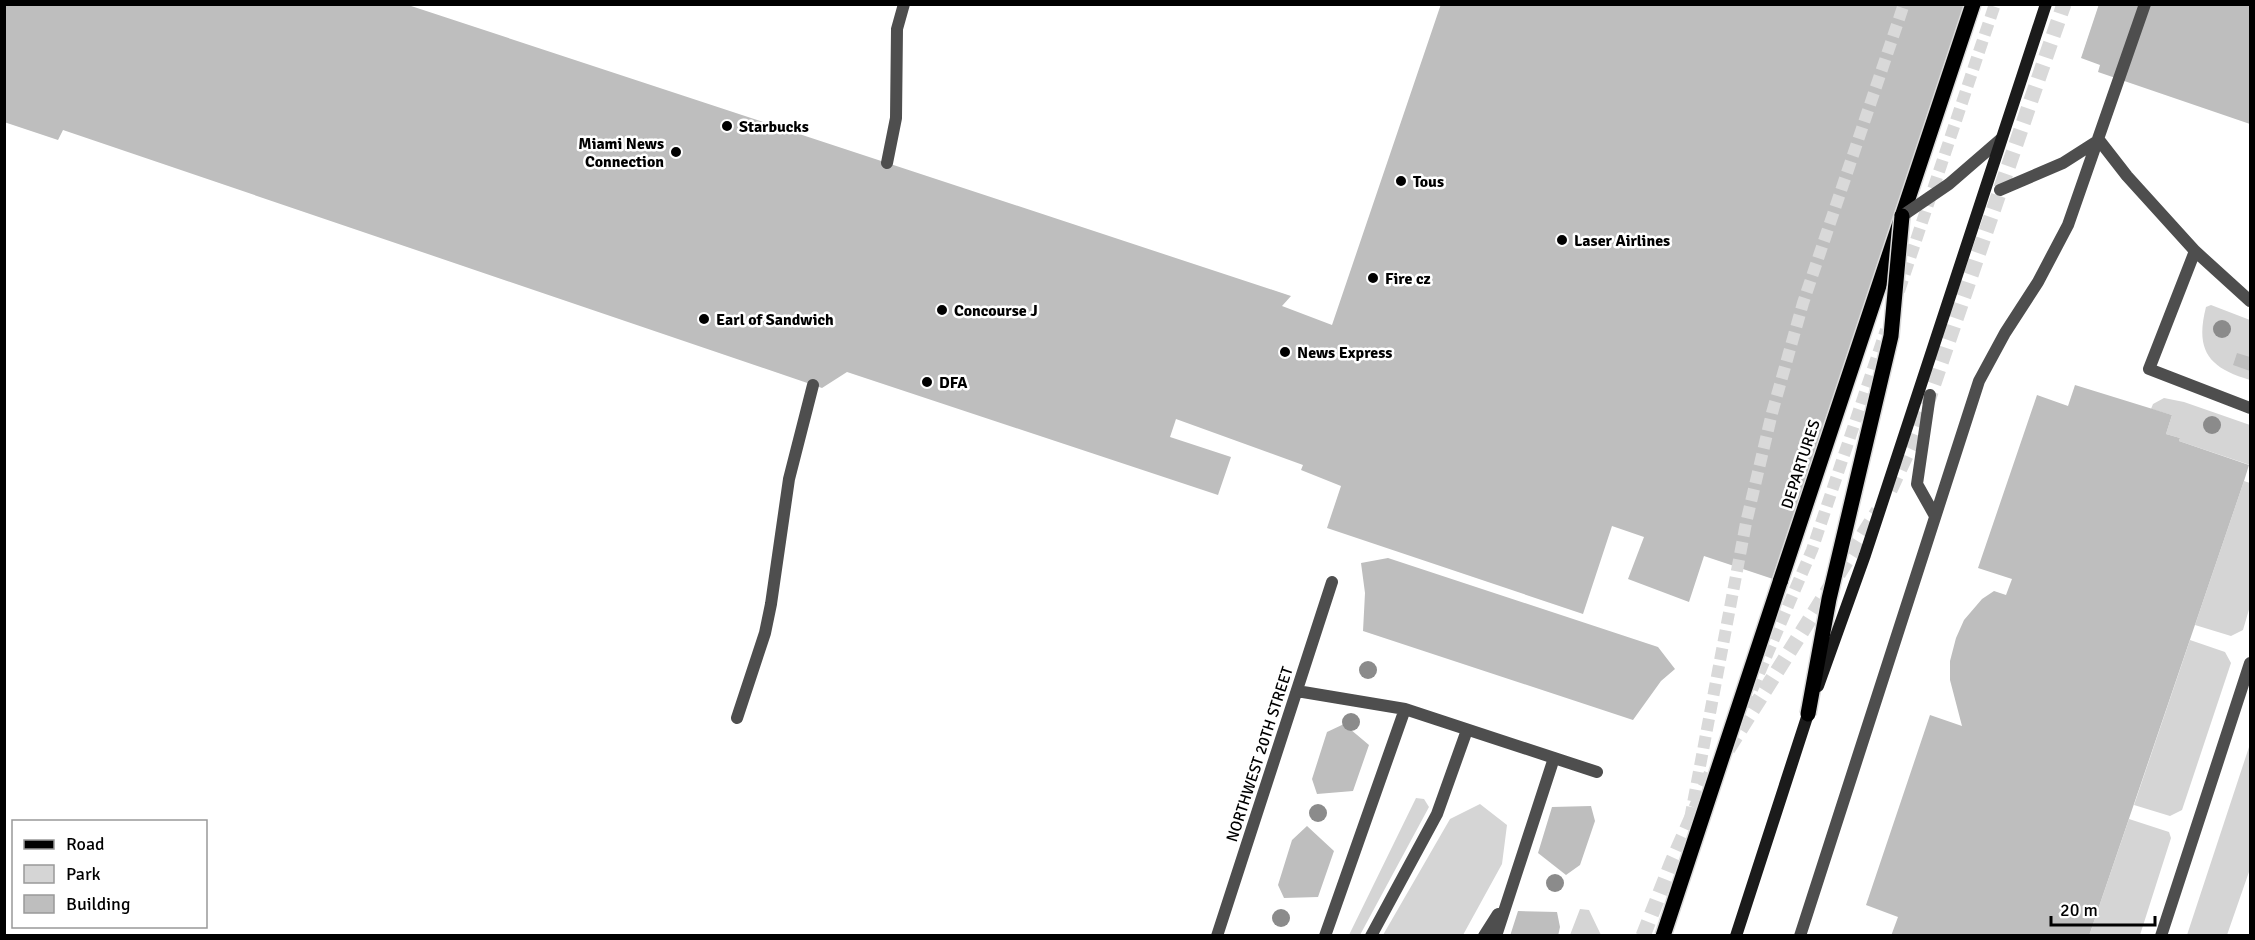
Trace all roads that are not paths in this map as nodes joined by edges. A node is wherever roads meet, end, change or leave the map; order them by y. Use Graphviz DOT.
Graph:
graph roads {
  1 [pos="904,4"];
  2 [pos="1973,4"];
  3 [pos="2046,4"];
  4 [pos="2145,4"];
  5 [pos="2001,139"];
  6 [pos="2098,140"];
  7 [pos="887,163"];
  8 [pos="2000,190"];
  9 [pos="1902,216"];
  10 [pos="2194,251"];
  11 [pos="2250,301"];
  12 [pos="813,385"];
  13 [pos="1930,395"];
  14 [pos="2250,408"];
  15 [pos="1935,516"];
  16 [pos="1332,582"];
  17 [pos="2250,663"];
  18 [pos="1297,691"];
  19 [pos="1405,709"];
  20 [pos="1808,714"];
  21 [pos="737,718"];
  22 [pos="1467,730"];
  23 [pos="1554,758"];
  24 [pos="1597,772"];
  25 [pos="1507,902"];
  26 [pos="1217,936"];
  27 [pos="1325,936"];
  28 [pos="1371,936"];
  29 [pos="1484,936"];
  30 [pos="1496,936"];
  31 [pos="1663,936"];
  32 [pos="1736,936"];
  33 [pos="1800,936"];
  34 [pos="2161,936"];
  1 -- 7 [label="lane"];
  2 -- 9 [label="main road, DEPARTURES"];
  3 -- 5 [label="main road, bridge"];
  4 -- 6 [label="lane"];
  5 -- 9 [label="lane, bridge"];
  5 -- 20 [label="main road, bridge"];
  6 -- 8 [label="lane"];
  6 -- 10 [label="lane"];
  6 -- 15 [label="lane"];
  9 -- 20 [label="main road, bridge"];
  9 -- 31 [label="main road, DEPARTURES, bridge"];
  10 -- 11 [label="lane"];
  10 -- 14 [label="lane"];
  12 -- 21 [label="lane"];
  13 -- 15 [label="lane"];
  15 -- 33 [label="lane"];
  16 -- 18 [label="lane, NORTHWEST 20TH STREET"];
  17 -- 34 [label="lane"];
  18 -- 19 [label="lane"];
  18 -- 26 [label="lane, NORTHWEST 20TH STREET"];
  19 -- 22 [label="lane"];
  19 -- 27 [label="lane"];
  20 -- 32 [label="main road"];
  22 -- 23 [label="lane"];
  22 -- 28 [label="lane"];
  23 -- 24 [label="lane"];
  23 -- 25 [label="lane"];
  25 -- 29 [label="lane"];
  25 -- 30 [label="lane"];
}
